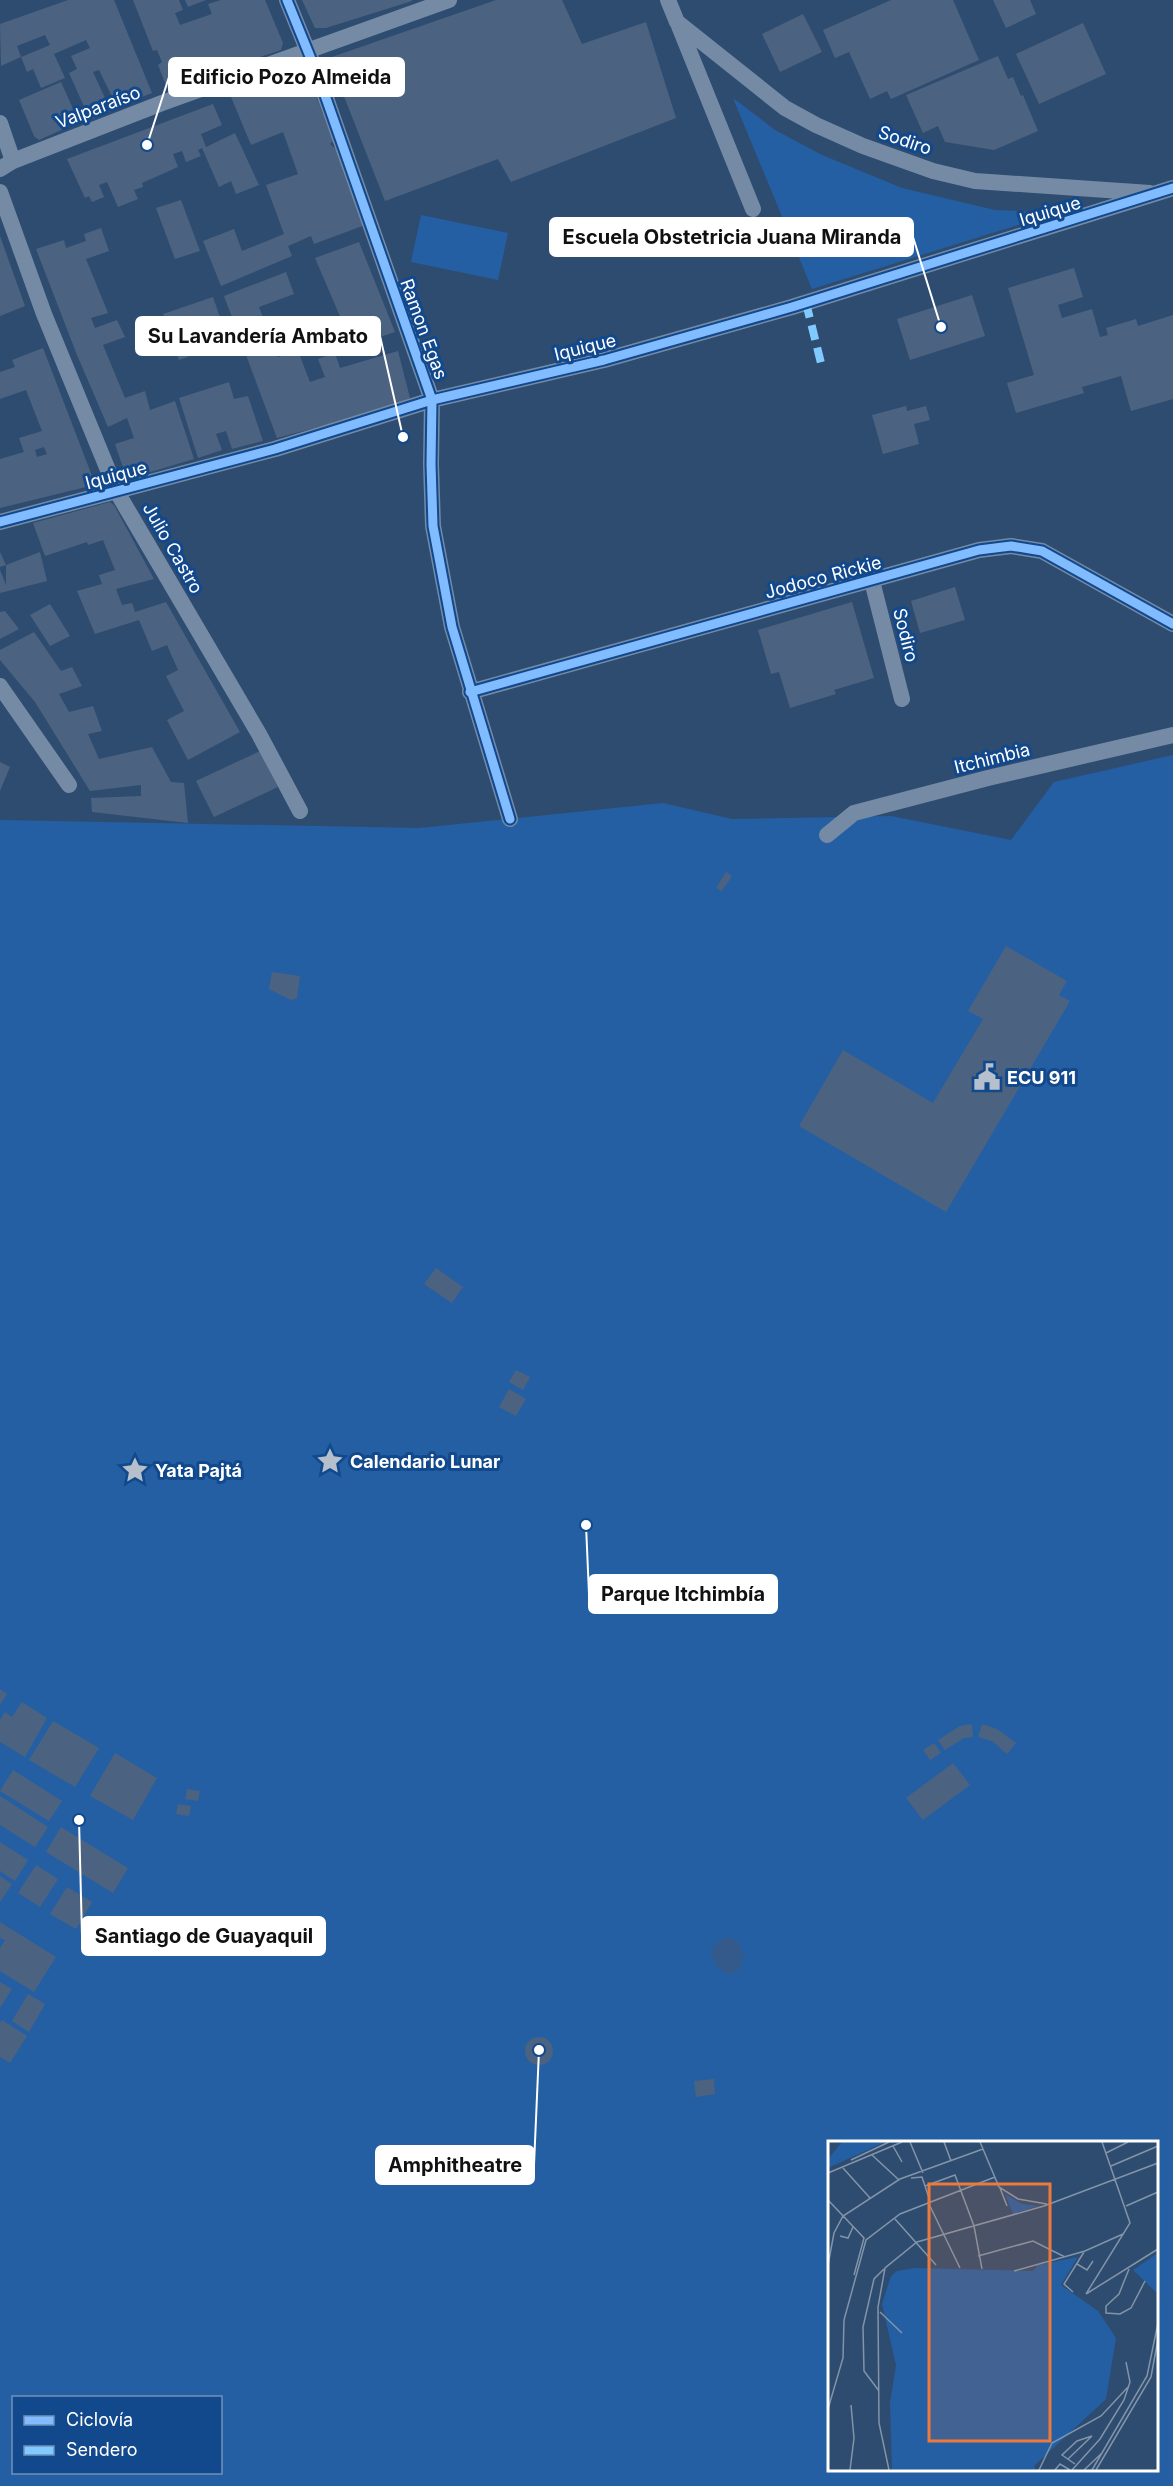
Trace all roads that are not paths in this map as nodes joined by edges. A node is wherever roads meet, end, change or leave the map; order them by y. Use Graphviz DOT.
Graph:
graph roads {
  1 [pos="286,0"];
  2 [pos="449,0"];
  3 [pos="668,0"];
  4 [pos="677,22"];
  5 [pos="308,51"];
  6 [pos="0,123"];
  7 [pos="7,165"];
  8 [pos="1173,188"];
  9 [pos="0,192"];
  10 [pos="1157,194"];
  11 [pos="753,209"];
  12 [pos="432,400"];
  13 [pos="117,492"];
  14 [pos="0,522"];
  15 [pos="872,581"];
  16 [pos="1173,624"];
  17 [pos="0,686"];
  18 [pos="470,692"];
  19 [pos="902,699"];
  20 [pos="1173,735"];
  21 [pos="69,784"];
  22 [pos="300,811"];
  23 [pos="510,819"];
  24 [pos="827,835"];
  1 -- 5 [label="street, Ramon Egas"];
  2 -- 5 [label="street, Valparaíso"];
  3 -- 4 [label="street, Sodiro"];
  4 -- 10 [label="street, Sodiro"];
  4 -- 11 [label="street, Sodiro"];
  5 -- 7 [label="street, Valparaíso"];
  5 -- 12 [label="street, Ramon Egas"];
  6 -- 7 [label="street"];
  8 -- 10 [label="street, Iquique"];
  9 -- 13 [label="street, Julio Castro"];
  10 -- 12 [label="street, Iquique"];
  12 -- 13 [label="street, Iquique"];
  12 -- 18 [label="street, Ramon Egas"];
  13 -- 14 [label="street, Iquique"];
  13 -- 22 [label="street, Julio Castro"];
  15 -- 16 [label="street, Jodoco Rickie"];
  15 -- 18 [label="street, Jodoco Rickie"];
  15 -- 19 [label="street, Sodiro"];
  17 -- 21 [label="street"];
  18 -- 23 [label="street, Ramon Egas"];
  20 -- 24 [label="street, Itchimbia"];
}
